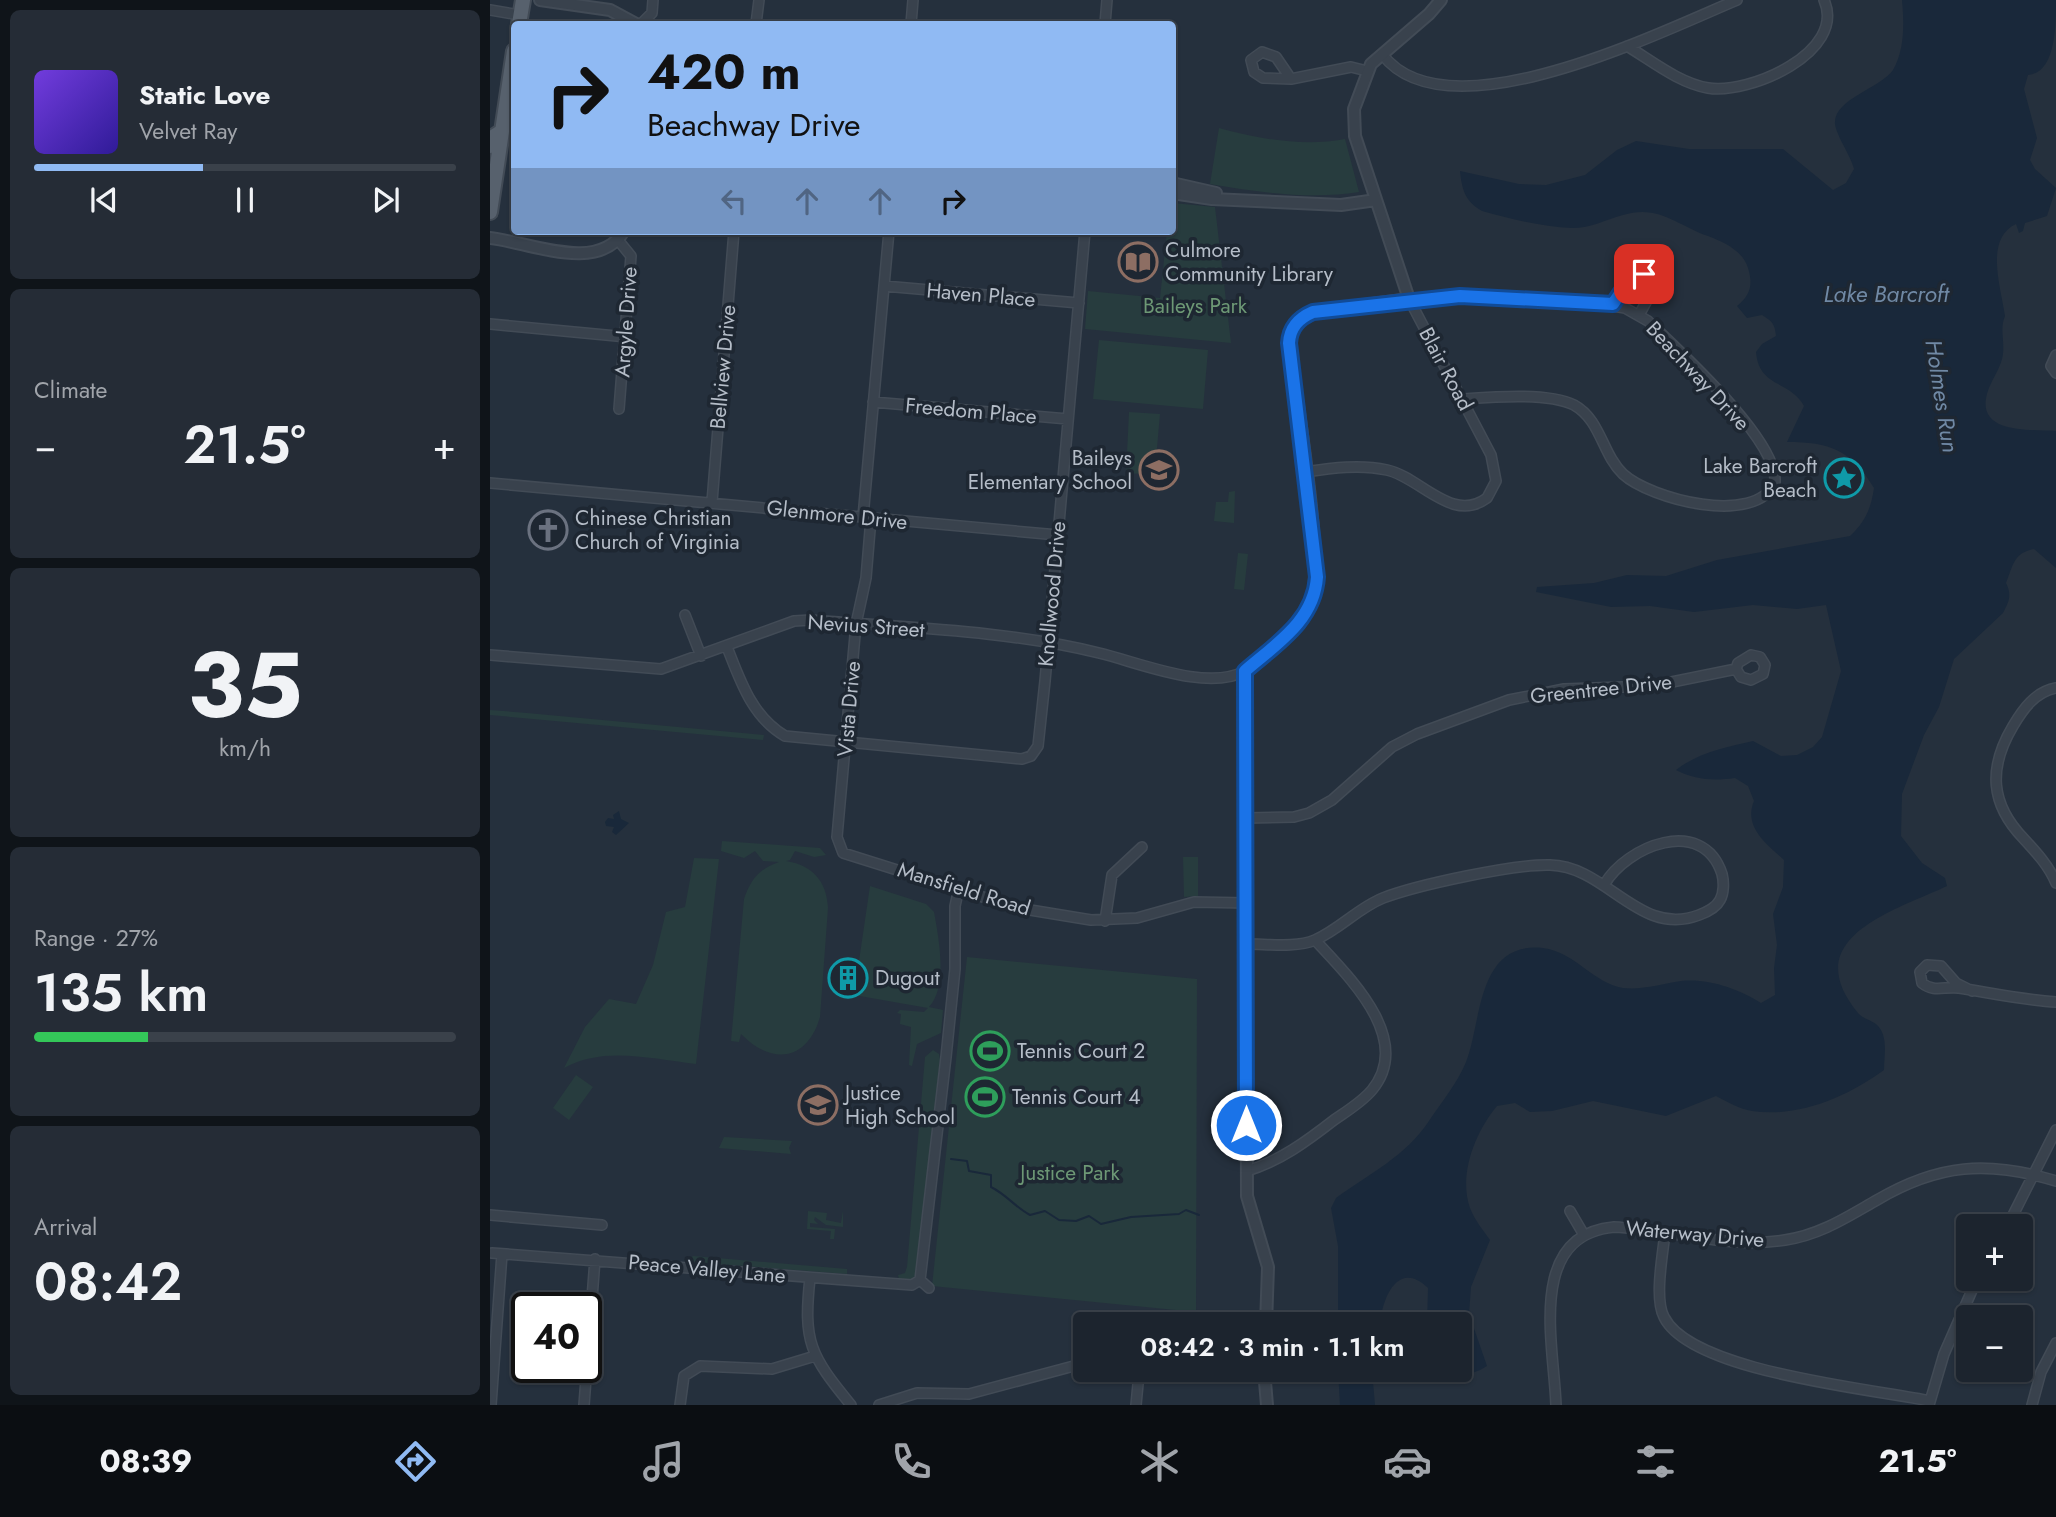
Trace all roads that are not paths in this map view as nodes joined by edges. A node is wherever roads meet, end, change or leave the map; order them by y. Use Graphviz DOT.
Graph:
graph roads {
  1 [pos="540,0"];
  2 [pos="653,0"];
  3 [pos="759,0"];
  4 [pos="913,0"];
  5 [pos="1107,0"];
  6 [pos="1441,0"];
  7 [pos="1737,0"];
  8 [pos="1825,0"];
  9 [pos="490,10"];
  10 [pos="520,13"];
  11 [pos="632,21"];
  12 [pos="643,21"];
  13 [pos="756,21"];
  14 [pos="911,21"];
  15 [pos="1105,21"];
  16 [pos="1627,46"];
  17 [pos="1382,54"];
  18 [pos="511,71"];
  19 [pos="1367,71"];
  20 [pos="1291,79"];
  21 [pos="502,131"];
  22 [pos="490,146"];
  23 [pos="1176,184"];
  24 [pos="1176,194"];
  25 [pos="1235,199"];
  26 [pos="1376,200"];
  27 [pos="490,212"];
  28 [pos="734,235"];
  29 [pos="889,235"];
  30 [pos="1085,235"];
  31 [pos="621,236"];
  32 [pos="490,237"];
  33 [pos="884,286"];
  34 [pos="1409,299"];
  35 [pos="1079,303"];
  36 [pos="1613,304"];
  37 [pos="1639,315"];
  38 [pos="490,324"];
  39 [pos="626,337"];
  40 [pos="2056,355"];
  41 [pos="2056,373"];
  42 [pos="1462,399"];
  43 [pos="873,402"];
  44 [pos="619,409"];
  45 [pos="1068,419"];
  46 [pos="1305,472"];
  47 [pos="490,483"];
  48 [pos="712,502"];
  49 [pos="867,518"];
  50 [pos="1058,536"];
  51 [pos="685,615"];
  52 [pos="856,624"];
  53 [pos="1048,642"];
  54 [pos="727,647"];
  55 [pos="490,655"];
  56 [pos="701,656"];
  57 [pos="1736,669"];
  58 [pos="1245,671"];
  59 [pos="2056,688"];
  60 [pos="846,743"];
  61 [pos="1247,818"];
  62 [pos="1142,848"];
  63 [pos="848,855"];
  64 [pos="2055,877"];
  65 [pos="1604,885"];
  66 [pos="959,888"];
  67 [pos="1247,903"];
  68 [pos="1105,921"];
  69 [pos="1315,940"];
  70 [pos="1247,943"];
  71 [pos="1972,991"];
  72 [pos="2056,1002"];
  73 [pos="2056,1130"];
  74 [pos="1247,1171"];
  75 [pos="2036,1175"];
  76 [pos="2056,1181"];
  77 [pos="1570,1210"];
  78 [pos="2014,1214"];
  79 [pos="490,1215"];
  80 [pos="602,1225"];
  81 [pos="1665,1232"];
  82 [pos="1584,1235"];
  83 [pos="595,1259"];
  84 [pos="810,1278"];
  85 [pos="920,1280"];
  86 [pos="929,1288"];
  87 [pos="1972,1291"];
  88 [pos="1266,1312"];
  89 [pos="2056,1343"];
  90 [pos="815,1356"];
  91 [pos="1073,1366"];
  92 [pos="1138,1382"];
  93 [pos="1265,1382"];
  94 [pos="1930,1403"];
  95 [pos="491,1405"];
  96 [pos="584,1405"];
  97 [pos="680,1405"];
  98 [pos="851,1405"];
  99 [pos="879,1405"];
  100 [pos="1136,1405"];
  101 [pos="1267,1405"];
  102 [pos="1556,1405"];
  103 [pos="2032,1405"];
  1 -- 11 [label="street"];
  2 -- 12 [label="street"];
  3 -- 13 [label="street"];
  4 -- 14 [label="street"];
  5 -- 15 [label="street"];
  6 -- 17 [label="street, Blair Road"];
  7 -- 16 [label="street"];
  8 -- 16 [label="street"];
  9 -- 10 [label="street"];
  16 -- 17 [label="street"];
  17 -- 19 [label="street, Blair Road"];
  18 -- 21 [label="main road"];
  19 -- 20 [label="street"];
  19 -- 26 [label="street, Blair Road"];
  21 -- 22 [label="main road"];
  21 -- 27 [label="main road"];
  23 -- 25 [label="street"];
  24 -- 25 [label="street"];
  25 -- 26 [label="street"];
  26 -- 34 [label="street, Blair Road"];
  28 -- 48 [label="street, Bellview Drive"];
  29 -- 33 [label="street, Vista Drive"];
  30 -- 35 [label="street, Knollwood Drive"];
  31 -- 32 [label="street"];
  31 -- 39 [label="street, Argyle Drive"];
  33 -- 35 [label="street, Haven Place"];
  33 -- 43 [label="street, Vista Drive"];
  34 -- 36 [label="street, Beachway Drive"];
  34 -- 42 [label="street, Blair Road"];
  34 -- 46 [label="street, Beachway Drive"];
  35 -- 45 [label="street, Knollwood Drive"];
  36 -- 37 [label="street, Beachway Drive"];
  36 -- 37 [label="street"];
  37 -- 42 [label="street, Beachway Drive"];
  38 -- 39 [label="street"];
  39 -- 44 [label="street, Argyle Drive"];
  40 -- 41 [label="street"];
  42 -- 46 [label="street, Blair Road"];
  43 -- 45 [label="street, Freedom Place"];
  43 -- 49 [label="street, Vista Drive"];
  45 -- 50 [label="street, Knollwood Drive"];
  46 -- 58 [label="street, Beachway Drive"];
  47 -- 48 [label="street, Glenmore Drive"];
  48 -- 49 [label="street, Glenmore Drive"];
  49 -- 50 [label="street, Glenmore Drive"];
  49 -- 52 [label="street, Vista Drive"];
  50 -- 53 [label="street, Knollwood Drive"];
  51 -- 56 [label="street"];
  52 -- 53 [label="street, Nevius Street"];
  52 -- 54 [label="street, Nevius Street"];
  52 -- 60 [label="street, Vista Drive"];
  53 -- 58 [label="street, Nevius Street"];
  53 -- 60 [label="street, Knollwood Drive"];
  54 -- 56 [label="street, Nevius Street"];
  54 -- 60 [label="street"];
  55 -- 56 [label="street, Nevius Street"];
  57 -- 61 [label="street, Greentree Drive"];
  58 -- 61 [label="street"];
  59 -- 64 [label="street"];
  60 -- 63 [label="street, Vista Drive"];
  61 -- 67 [label="street"];
  62 -- 68 [label="street"];
  63 -- 66 [label="street, Mansfield Road"];
  65 -- 65 [label="street"];
  65 -- 69 [label="street"];
  66 -- 68 [label="street, Mansfield Road"];
  66 -- 85 [label="street"];
  67 -- 68 [label="street, Mansfield Road"];
  67 -- 70 [label="street"];
  69 -- 70 [label="street"];
  69 -- 74 [label="street"];
  70 -- 74 [label="street"];
  71 -- 71 [label="street"];
  71 -- 72 [label="street"];
  73 -- 75 [label="street"];
  74 -- 88 [label="street"];
  75 -- 76 [label="street, Waterway Drive"];
  75 -- 78 [label="street"];
  75 -- 81 [label="street, Waterway Drive"];
  77 -- 82 [label="street"];
  79 -- 80 [label="street"];
  81 -- 82 [label="street, Waterway Drive"];
  81 -- 94 [label="street"];
  82 -- 102 [label="street"];
  83 -- 84 [label="street, Peace Valley Lane"];
  83 -- 95 [label="street, Peace Valley Lane"];
  83 -- 96 [label="street"];
  84 -- 85 [label="street, Peace Valley Lane"];
  84 -- 90 [label="street"];
  85 -- 86 [label="street"];
  87 -- 94 [label="street"];
  89 -- 103 [label="street"];
  90 -- 97 [label="street"];
  90 -- 98 [label="street"];
  91 -- 99 [label="street"];
  92 -- 100 [label="street"];
  93 -- 101 [label="street"];
}
